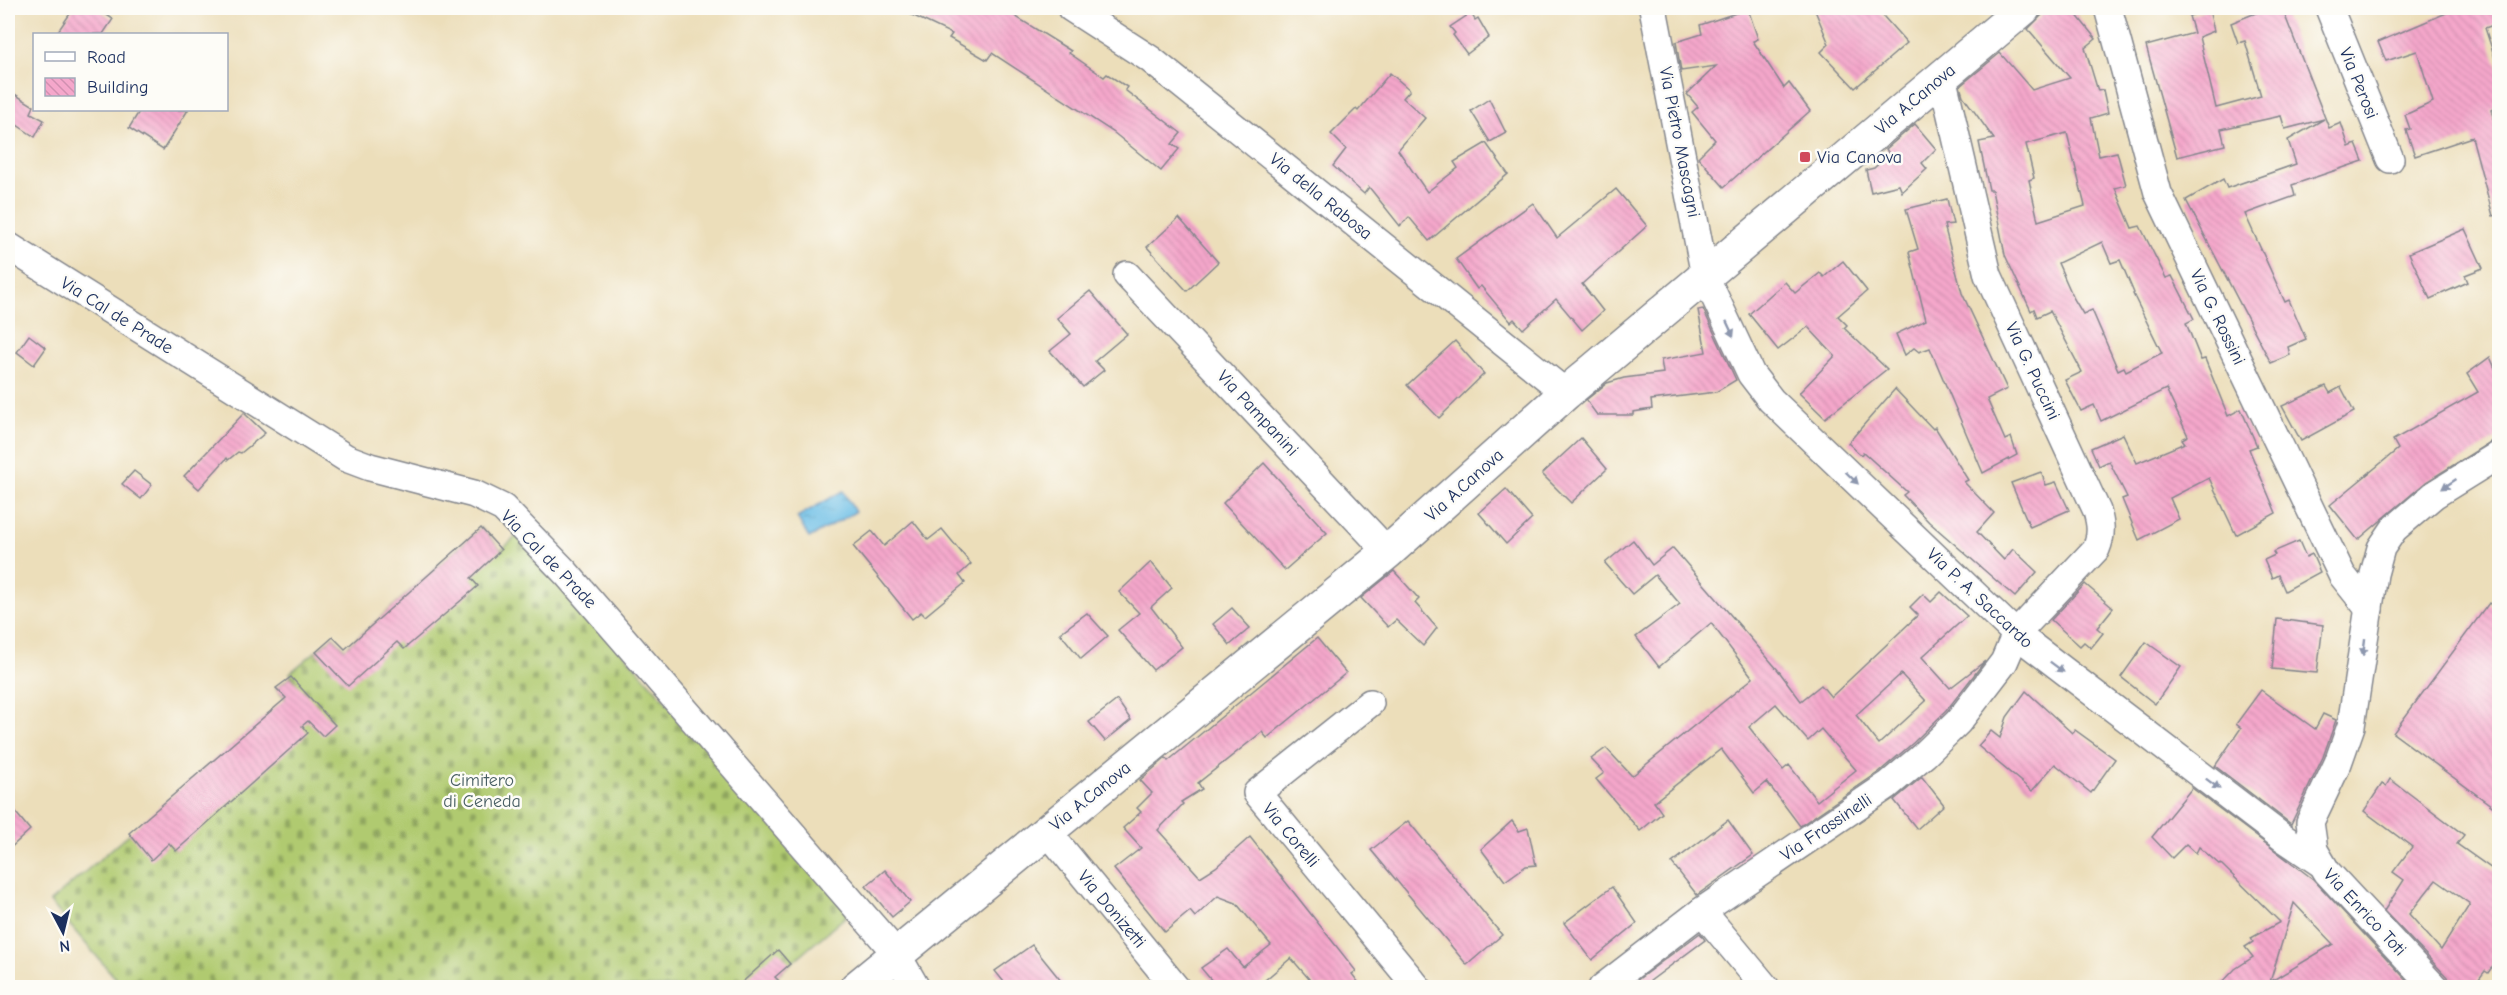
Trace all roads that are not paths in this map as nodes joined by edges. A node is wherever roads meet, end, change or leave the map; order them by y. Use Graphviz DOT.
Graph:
graph roads {
  1 [pos="1071,8"];
  2 [pos="1653,8"];
  3 [pos="2024,8"];
  4 [pos="2108,8"];
  5 [pos="2329,8"];
  6 [pos="1942,76"];
  7 [pos="2390,159"];
  8 [pos="8,246"];
  9 [pos="1127,274"];
  10 [pos="1706,276"];
  11 [pos="1566,393"];
  12 [pos="2499,454"];
  13 [pos="1388,552"];
  14 [pos="2369,609"];
  15 [pos="2016,634"];
  16 [pos="1370,703"];
  17 [pos="1047,831"];
  18 [pos="2319,862"];
  19 [pos="1702,911"];
  20 [pos="896,953"];
  21 [pos="856,987"];
  22 [pos="916,987"];
  23 [pos="1176,987"];
  24 [pos="1418,987"];
  25 [pos="1602,987"];
  26 [pos="1766,987"];
  27 [pos="2435,987"];
  1 -- 11 [label="street, Via della Rabosa"];
  2 -- 10 [label="street, Via Pietro Mascagni"];
  3 -- 6 [label="street, Via A.Canova"];
  4 -- 14 [label="street, Via G. Rossini"];
  5 -- 7 [label="street, Via Perosi"];
  6 -- 10 [label="street, Via A.Canova"];
  6 -- 15 [label="street, Via G. Puccini"];
  8 -- 20 [label="street, Via Cal de Prade"];
  9 -- 13 [label="street, Via Pampanini"];
  10 -- 11 [label="street, Via A.Canova"];
  10 -- 15 [label="street, Via P. A. Saccardo, one-way"];
  11 -- 13 [label="street, Via A.Canova"];
  12 -- 14 [label="street, one-way"];
  13 -- 17 [label="street, Via A.Canova"];
  14 -- 18 [label="street, one-way"];
  15 -- 18 [label="street, Via P. A. Saccardo, one-way"];
  15 -- 19 [label="street, Via Frassinelli"];
  16 -- 24 [label="street, Via Corelli"];
  17 -- 20 [label="street, Via A.Canova"];
  17 -- 23 [label="street, Via Donizetti"];
  18 -- 27 [label="street, Via Enrico Toti"];
  19 -- 25 [label="street, Via Frassinelli"];
  19 -- 26 [label="street"];
  20 -- 21 [label="street, Via A.Canova"];
  20 -- 22 [label="street, Via Cal de Prade"];
}
